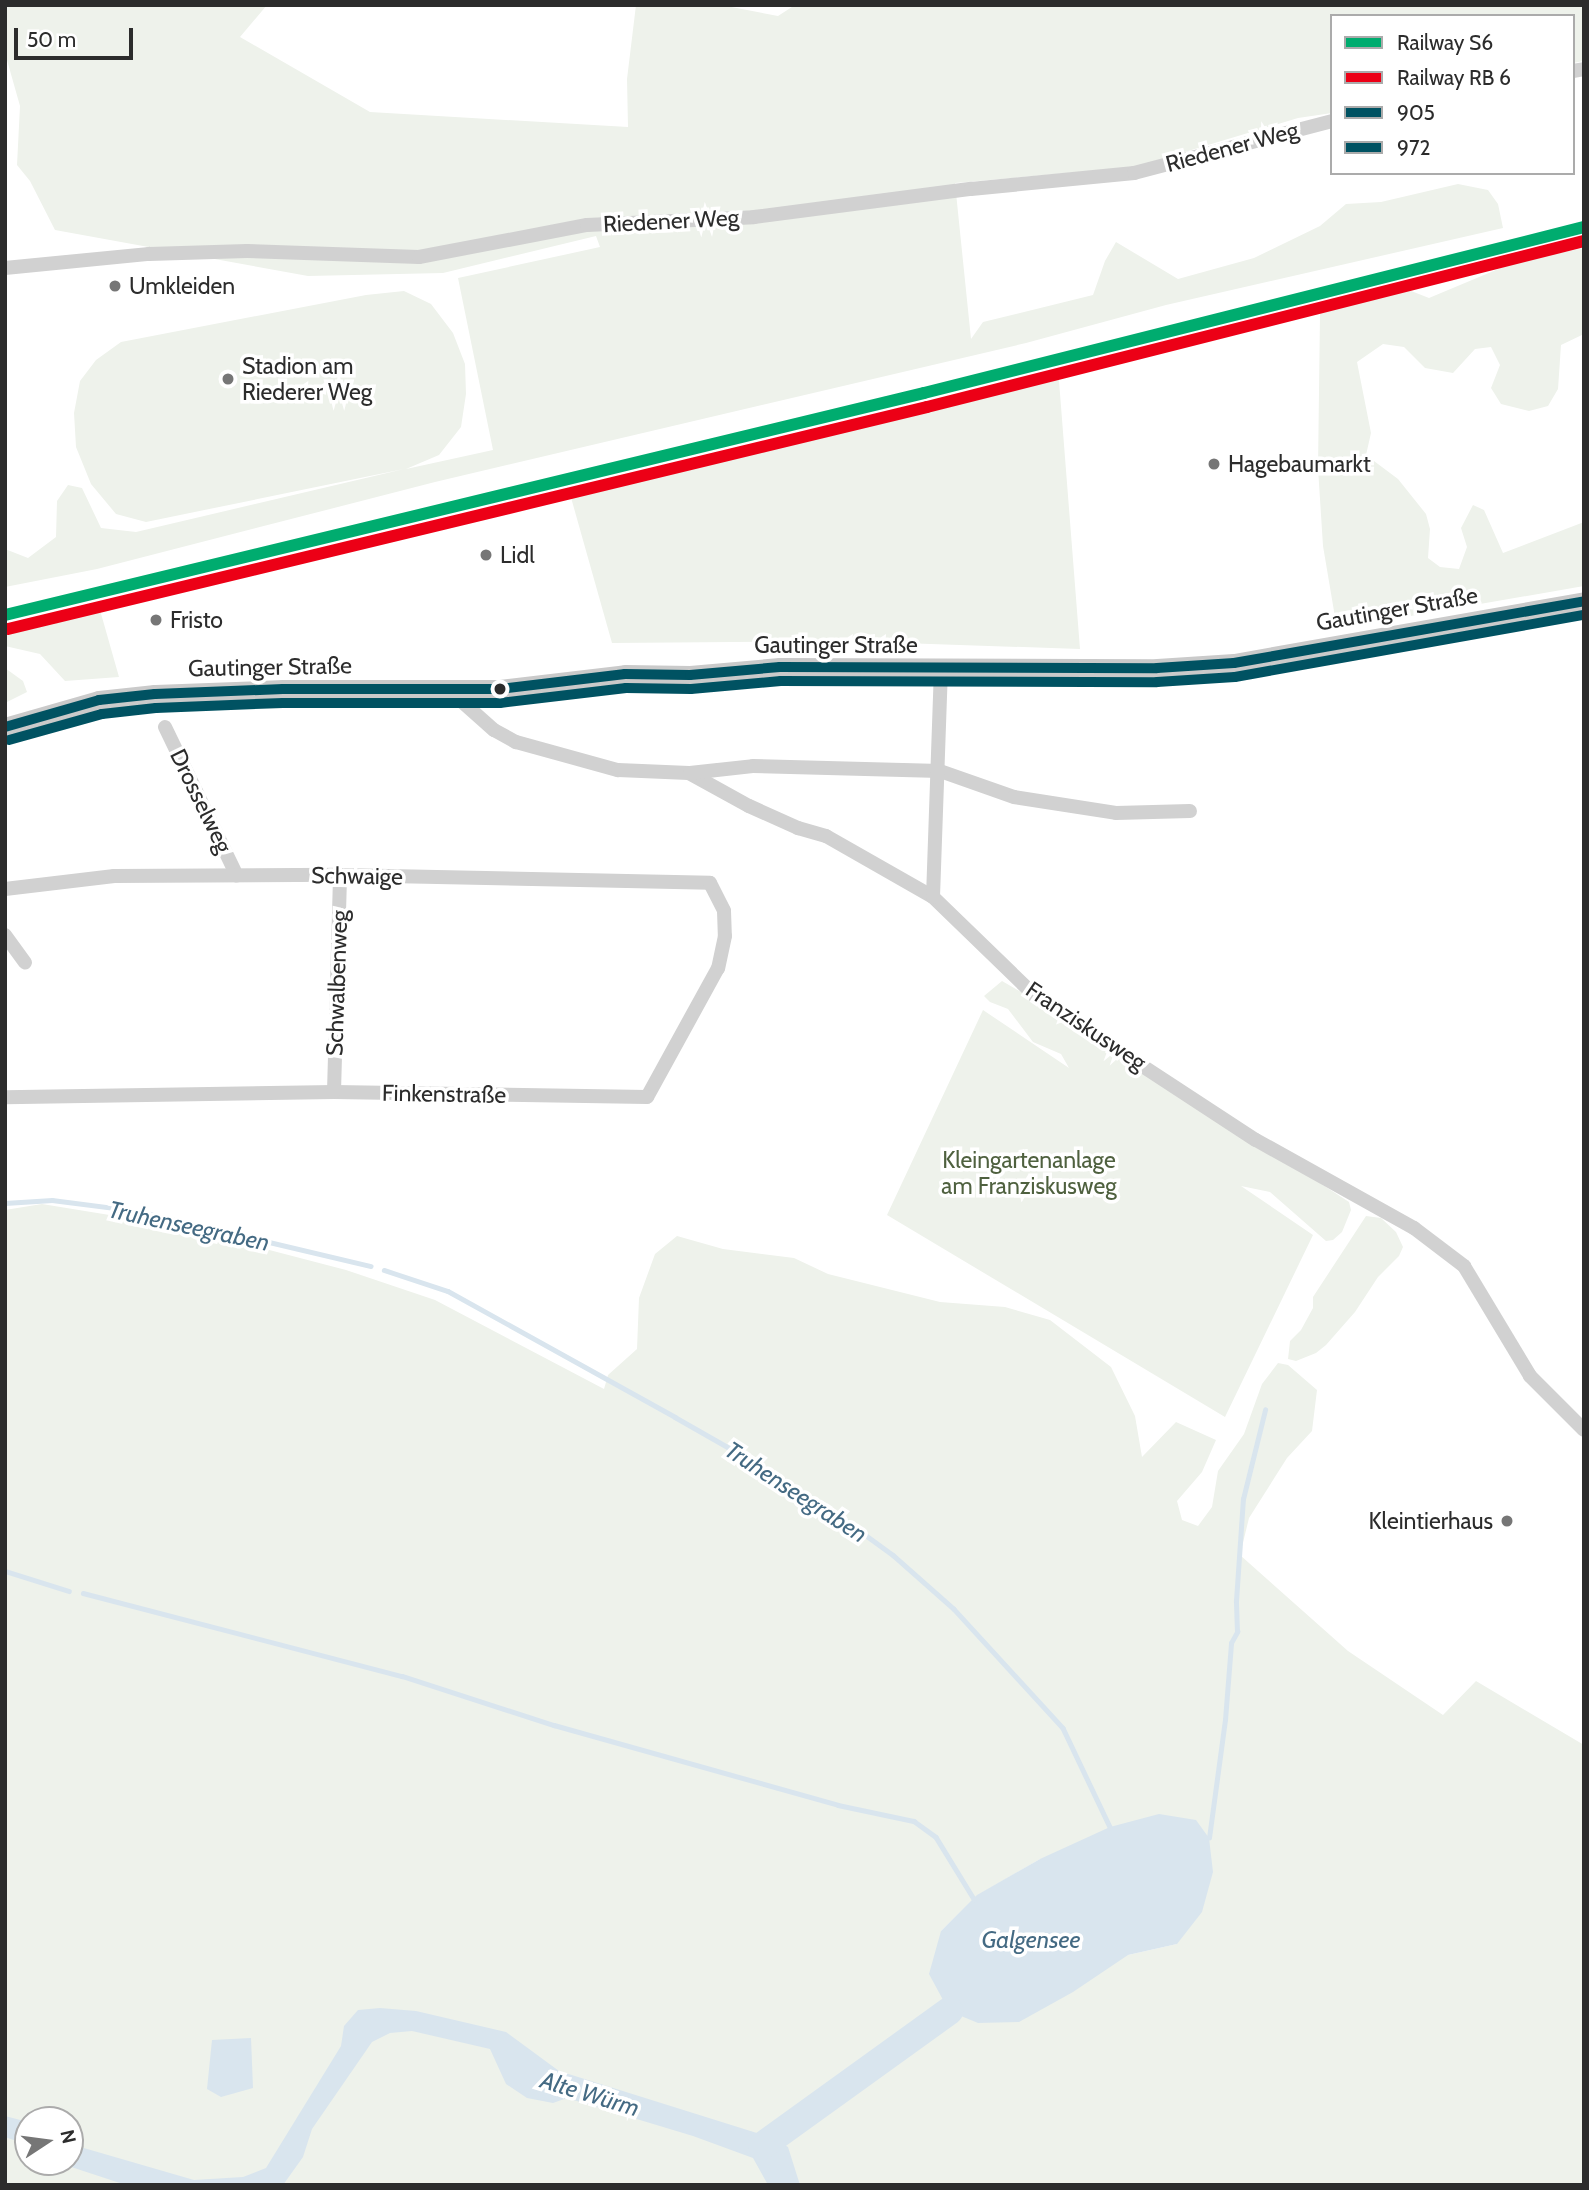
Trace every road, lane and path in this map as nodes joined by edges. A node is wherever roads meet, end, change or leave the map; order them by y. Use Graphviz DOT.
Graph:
graph roads {
  1 [pos="1330,122"];
  2 [pos="5,268"];
  3 [pos="1584,601"];
  4 [pos="941,669"];
  5 [pos="450,691"];
  6 [pos="5,727"];
  7 [pos="165,727"];
  8 [pos="940,771"];
  9 [pos="689,773"];
  10 [pos="1190,811"];
  11 [pos="340,875"];
  12 [pos="237,876"];
  13 [pos="710,883"];
  14 [pos="5,889"];
  15 [pos="933,897"];
  16 [pos="5,935"];
  17 [pos="25,963"];
  18 [pos="334,1091"];
  19 [pos="5,1097"];
  20 [pos="1584,1430"];
  1 -- 2 [label="street, Riedener Weg"];
  3 -- 4 [label="main road, Gautinger Straße"];
  4 -- 5 [label="main road, Gautinger Straße"];
  4 -- 8 [label="street"];
  5 -- 6 [label="main road, Gautinger Straße"];
  5 -- 9 [label="street, Franziskusweg"];
  7 -- 12 [label="street, Drosselweg"];
  8 -- 9 [label="street"];
  8 -- 10 [label="street"];
  8 -- 15 [label="street"];
  9 -- 15 [label="street, Franziskusweg"];
  11 -- 12 [label="street, Schwaige"];
  11 -- 13 [label="street, Schwaige"];
  11 -- 18 [label="street, Schwalbenweg"];
  12 -- 14 [label="street, Schwaige"];
  13 -- 18 [label="street, Finkenstraße"];
  15 -- 20 [label="street, Franziskusweg"];
  16 -- 17 [label="street"];
  18 -- 19 [label="street, Finkenstraße"];
}
